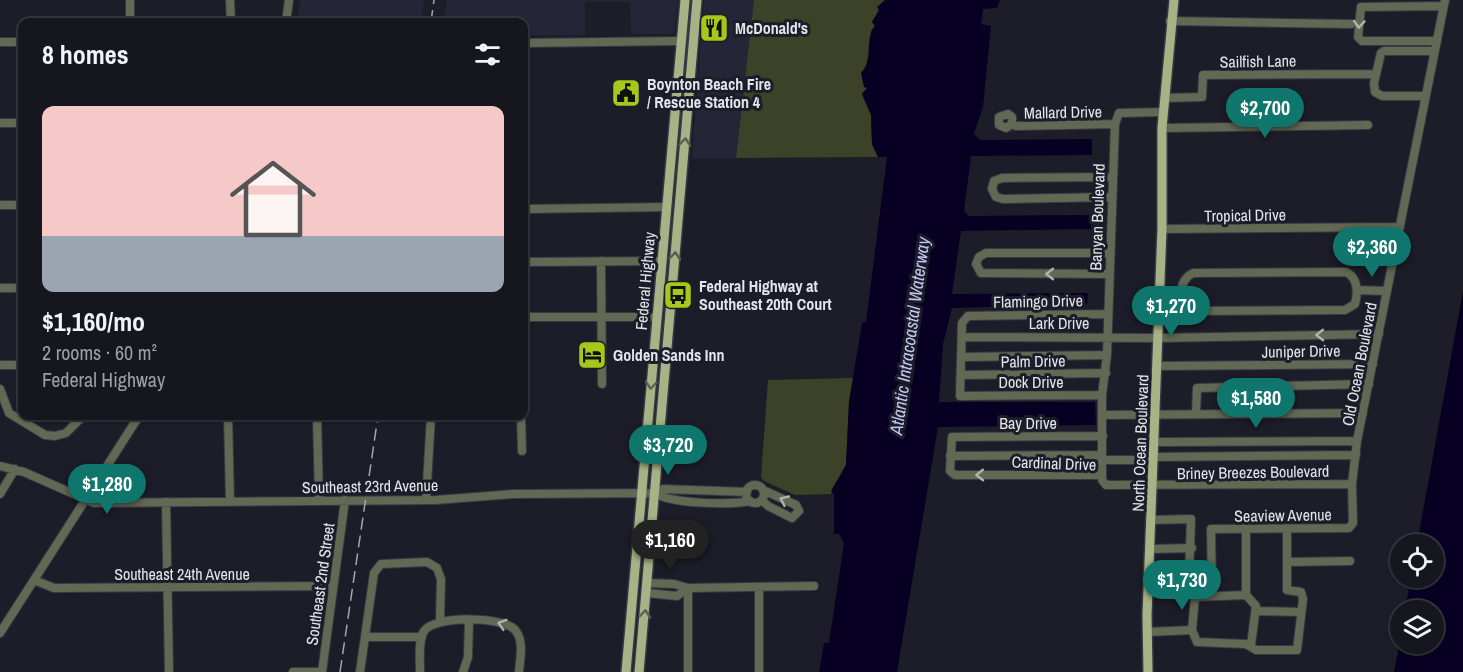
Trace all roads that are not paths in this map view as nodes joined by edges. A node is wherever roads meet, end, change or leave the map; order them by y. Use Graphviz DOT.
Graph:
graph roads {
  1 [pos="129,0"];
  2 [pos="230,0"];
  3 [pos="289,0"];
  4 [pos="685,0"];
  5 [pos="698,0"];
  6 [pos="1174,0"];
  7 [pos="1444,3"];
  8 [pos="130,18"];
  9 [pos="231,18"];
  10 [pos="287,18"];
  11 [pos="1170,21"];
  12 [pos="1351,24"];
  13 [pos="682,36"];
  14 [pos="1436,41"];
  15 [pos="0,42"];
  16 [pos="18,42"];
  17 [pos="528,43"];
  18 [pos="694,43"];
  19 [pos="1433,51"];
  20 [pos="693,55"];
  21 [pos="1372,74"];
  22 [pos="1425,96"];
  23 [pos="1165,98"];
  24 [pos="1158,112"];
  25 [pos="0,123"];
  26 [pos="18,123"];
  27 [pos="1012,124"];
  28 [pos="1115,124"];
  29 [pos="1368,125"];
  30 [pos="1162,128"];
  31 [pos="1112,177"];
  32 [pos="1111,197"];
  33 [pos="0,205"];
  34 [pos="18,205"];
  35 [pos="667,207"];
  36 [pos="528,209"];
  37 [pos="1400,227"];
  38 [pos="1162,229"];
  39 [pos="1109,253"];
  40 [pos="602,261"];
  41 [pos="662,261"];
  42 [pos="528,262"];
  43 [pos="1109,274"];
  44 [pos="0,288"];
  45 [pos="18,288"];
  46 [pos="1357,290"];
  47 [pos="1387,291"];
  48 [pos="1159,292"];
  49 [pos="1181,292"];
  50 [pos="658,306"];
  51 [pos="670,314"];
  52 [pos="1108,314"];
  53 [pos="601,316"];
  54 [pos="528,317"];
  55 [pos="657,317"];
  56 [pos="1379,334"];
  57 [pos="962,337"];
  58 [pos="1107,337"];
  59 [pos="1157,338"];
  60 [pos="1107,355"];
  61 [pos="962,357"];
  62 [pos="1373,364"];
  63 [pos="0,365"];
  64 [pos="18,365"];
  65 [pos="1157,366"];
  66 [pos="1106,374"];
  67 [pos="961,375"];
  68 [pos="665,381"];
  69 [pos="602,384"];
  70 [pos="1369,384"];
  71 [pos="0,389"];
  72 [pos="1102,395"];
  73 [pos="1363,413"];
  74 [pos="1155,414"];
  75 [pos="1196,414"];
  76 [pos="1103,415"];
  77 [pos="18,418"];
  78 [pos="20,420"];
  79 [pos="78,420"];
  80 [pos="135,420"];
  81 [pos="228,420"];
  82 [pos="317,420"];
  83 [pos="431,420"];
  84 [pos="521,420"];
  85 [pos="1103,436"];
  86 [pos="1357,441"];
  87 [pos="1155,442"];
  88 [pos="522,452"];
  89 [pos="1356,455"];
  90 [pos="950,456"];
  91 [pos="1154,457"];
  92 [pos="1102,458"];
  93 [pos="0,466"];
  94 [pos="15,469"];
  95 [pos="1102,475"];
  96 [pos="1352,484"];
  97 [pos="1150,486"];
  98 [pos="763,490"];
  99 [pos="642,492"];
  100 [pos="747,492"];
  101 [pos="655,493"];
  102 [pos="0,494"];
  103 [pos="85,499"];
  104 [pos="319,500"];
  105 [pos="345,500"];
  106 [pos="426,500"];
  107 [pos="762,500"];
  108 [pos="230,501"];
  109 [pos="750,501"];
  110 [pos="166,502"];
  111 [pos="1152,520"];
  112 [pos="1353,523"];
  113 [pos="1287,528"];
  114 [pos="1246,529"];
  115 [pos="1192,548"];
  116 [pos="1151,549"];
  117 [pos="1350,561"];
  118 [pos="1287,562"];
  119 [pos="634,573"];
  120 [pos="1149,579"];
  121 [pos="34,580"];
  122 [pos="333,586"];
  123 [pos="814,586"];
  124 [pos="169,587"];
  125 [pos="759,587"];
  126 [pos="647,588"];
  127 [pos="688,588"];
  128 [pos="1246,595"];
  129 [pos="1212,596"];
  130 [pos="1256,611"];
  131 [pos="1301,612"];
  132 [pos="440,621"];
  133 [pos="469,621"];
  134 [pos="1192,630"];
  135 [pos="1148,632"];
  136 [pos="0,633"];
  137 [pos="365,637"];
  138 [pos="422,637"];
  139 [pos="1251,645"];
  140 [pos="628,669"];
  141 [pos="170,672"];
  142 [pos="293,672"];
  143 [pos="322,672"];
  144 [pos="360,672"];
  145 [pos="420,672"];
  146 [pos="463,672"];
  147 [pos="519,672"];
  148 [pos="639,672"];
  149 [pos="688,672"];
  150 [pos="759,672"];
  151 [pos="1148,672"];
  1 -- 8 [label="street"];
  2 -- 9 [label="street"];
  3 -- 10 [label="street"];
  4 -- 13 [label="main road, Federal Highway"];
  5 -- 18 [label="main road, Federal Highway"];
  6 -- 11 [label="main road, North Ocean Boulevard"];
  7 -- 14 [label="street, Old Ocean Boulevard"];
  7 -- 14 [label="street, one-way"];
  11 -- 12 [label="street"];
  11 -- 23 [label="main road, North Ocean Boulevard"];
  13 -- 17 [label="street"];
  13 -- 18 [label="main road"];
  13 -- 20 [label="main road"];
  13 -- 35 [label="main road, Federal Highway"];
  14 -- 19 [label="street, Old Ocean Boulevard"];
  15 -- 16 [label="street"];
  18 -- 20 [label="main road, Federal Highway"];
  19 -- 22 [label="street, Old Ocean Boulevard"];
  19 -- 22 [label="street"];
  51 -- 20 [label="main road, Federal Highway, one-way"];
  21 -- 23 [label="street, Sailfish Lane"];
  22 -- 37 [label="street, Old Ocean Boulevard"];
  23 -- 24 [label="main road, North Ocean Boulevard"];
  24 -- 28 [label="street"];
  24 -- 30 [label="main road, North Ocean Boulevard"];
  25 -- 26 [label="street"];
  27 -- 28 [label="street, Mallard Drive"];
  28 -- 31 [label="street, Banyan Boulevard"];
  29 -- 30 [label="street"];
  30 -- 38 [label="main road, North Ocean Boulevard"];
  31 -- 32 [label="street, Banyan Boulevard"];
  31 -- 32 [label="street"];
  32 -- 39 [label="street, Banyan Boulevard"];
  33 -- 34 [label="street"];
  35 -- 36 [label="street"];
  35 -- 41 [label="main road, Federal Highway"];
  37 -- 38 [label="street, Tropical Drive"];
  37 -- 47 [label="street, Old Ocean Boulevard"];
  38 -- 48 [label="main road, North Ocean Boulevard"];
  39 -- 43 [label="street, Banyan Boulevard"];
  43 -- 39 [label="street, one-way"];
  40 -- 41 [label="street"];
  40 -- 42 [label="street"];
  40 -- 53 [label="street"];
  41 -- 50 [label="main road, Federal Highway"];
  43 -- 52 [label="street, Banyan Boulevard"];
  44 -- 45 [label="street"];
  46 -- 47 [label="street"];
  46 -- 49 [label="street"];
  46 -- 49 [label="street"];
  47 -- 56 [label="street, Old Ocean Boulevard"];
  48 -- 49 [label="street"];
  48 -- 59 [label="main road, North Ocean Boulevard"];
  50 -- 51 [label="main road"];
  50 -- 55 [label="main road, Federal Highway"];
  51 -- 68 [label="main road, Federal Highway"];
  52 -- 57 [label="street, Flamingo Drive"];
  52 -- 58 [label="street, Banyan Boulevard"];
  53 -- 54 [label="street"];
  53 -- 55 [label="street"];
  53 -- 69 [label="street"];
  55 -- 68 [label="main road"];
  55 -- 99 [label="main road, Federal Highway, one-way"];
  56 -- 59 [label="street, Lark Drive, one-way"];
  56 -- 62 [label="street, Old Ocean Boulevard"];
  57 -- 58 [label="street, Lark Drive"];
  57 -- 61 [label="street"];
  58 -- 59 [label="street, Lark Drive"];
  58 -- 60 [label="street, Banyan Boulevard"];
  59 -- 65 [label="main road, North Ocean Boulevard"];
  60 -- 61 [label="street"];
  60 -- 66 [label="street, Banyan Boulevard"];
  61 -- 67 [label="street"];
  62 -- 65 [label="street, Juniper Drive"];
  62 -- 70 [label="street, Old Ocean Boulevard"];
  63 -- 64 [label="street"];
  65 -- 74 [label="main road, North Ocean Boulevard"];
  66 -- 67 [label="street, Palm Drive"];
  66 -- 72 [label="street, Banyan Boulevard"];
  67 -- 72 [label="street, Dock Drive"];
  68 -- 101 [label="main road, Federal Highway"];
  70 -- 73 [label="street, Old Ocean Boulevard"];
  70 -- 75 [label="street"];
  71 -- 77 [label="street"];
  72 -- 76 [label="street, Banyan Boulevard"];
  73 -- 75 [label="street"];
  73 -- 86 [label="street, Old Ocean Boulevard"];
  74 -- 75 [label="street"];
  74 -- 76 [label="street"];
  74 -- 87 [label="main road, North Ocean Boulevard"];
  76 -- 85 [label="street, Banyan Boulevard"];
  78 -- 79 [label="street"];
  80 -- 103 [label="street"];
  81 -- 108 [label="street"];
  82 -- 104 [label="street, Southeast 2nd Street"];
  83 -- 106 [label="street"];
  84 -- 88 [label="street"];
  85 -- 90 [label="street, Bay Drive"];
  85 -- 92 [label="street, Banyan Boulevard"];
  86 -- 87 [label="street"];
  86 -- 89 [label="street, Old Ocean Boulevard"];
  87 -- 91 [label="main road, North Ocean Boulevard"];
  89 -- 91 [label="street"];
  89 -- 96 [label="street, Old Ocean Boulevard"];
  90 -- 92 [label="street"];
  95 -- 90 [label="street, Cardinal Drive, one-way"];
  91 -- 92 [label="street"];
  91 -- 97 [label="main road, North Ocean Boulevard"];
  92 -- 95 [label="street, Banyan Boulevard"];
  93 -- 94 [label="street, Southeast 23rd Avenue"];
  94 -- 102 [label="street"];
  94 -- 103 [label="street, Southeast 23rd Avenue"];
  95 -- 97 [label="street, Cardinal Drive"];
  96 -- 97 [label="street, Briney Breezes Boulevard"];
  96 -- 112 [label="street, Old Ocean Boulevard"];
  97 -- 111 [label="main road, North Ocean Boulevard"];
  98 -- 100 [label="street"];
  98 -- 107 [label="street"];
  107 -- 98 [label="street, one-way"];
  99 -- 101 [label="street, Southeast 23rd Avenue"];
  99 -- 106 [label="street, Southeast 23rd Avenue"];
  99 -- 119 [label="main road, Federal Highway"];
  100 -- 101 [label="street"];
  100 -- 109 [label="street"];
  101 -- 109 [label="street"];
  101 -- 126 [label="main road, Federal Highway"];
  103 -- 110 [label="street, Southeast 23rd Avenue"];
  103 -- 121 [label="street"];
  104 -- 105 [label="street, Southeast 23rd Avenue"];
  104 -- 108 [label="street, Southeast 23rd Avenue"];
  105 -- 106 [label="street, Southeast 23rd Avenue"];
  105 -- 122 [label="street, Southeast 2nd Street"];
  107 -- 109 [label="street"];
  108 -- 110 [label="street, Southeast 23rd Avenue"];
  110 -- 124 [label="street"];
  111 -- 115 [label="street"];
  111 -- 116 [label="main road, North Ocean Boulevard"];
  112 -- 113 [label="street, Seaview Avenue"];
  113 -- 114 [label="street, Seaview Avenue"];
  113 -- 118 [label="street"];
  114 -- 128 [label="street"];
  114 -- 129 [label="street, Seaview Avenue"];
  115 -- 116 [label="street"];
  115 -- 120 [label="street"];
  116 -- 120 [label="main road, North Ocean Boulevard"];
  117 -- 118 [label="street"];
  118 -- 131 [label="street"];
  119 -- 126 [label="main road"];
  119 -- 140 [label="main road, Federal Highway"];
  120 -- 135 [label="main road, North Ocean Boulevard"];
  121 -- 124 [label="street, Southeast 24th Avenue"];
  121 -- 136 [label="street"];
  122 -- 124 [label="street, Southeast 24th Avenue"];
  122 -- 143 [label="street, Southeast 2nd Street"];
  123 -- 125 [label="street"];
  124 -- 141 [label="street"];
  125 -- 127 [label="street"];
  125 -- 150 [label="street"];
  126 -- 127 [label="street"];
  148 -- 126 [label="main road, Federal Highway, one-way"];
  127 -- 149 [label="street"];
  128 -- 129 [label="street"];
  128 -- 130 [label="street"];
  129 -- 134 [label="street"];
  130 -- 131 [label="street"];
  130 -- 139 [label="street"];
  131 -- 139 [label="street"];
  132 -- 133 [label="street"];
  132 -- 137 [label="street"];
  132 -- 138 [label="street"];
  133 -- 146 [label="street"];
  147 -- 133 [label="street, one-way"];
  134 -- 135 [label="street"];
  134 -- 139 [label="street"];
  135 -- 151 [label="main road, North Ocean Boulevard"];
  137 -- 138 [label="street"];
  137 -- 144 [label="street"];
  138 -- 145 [label="street"];
  142 -- 143 [label="street"];
}
